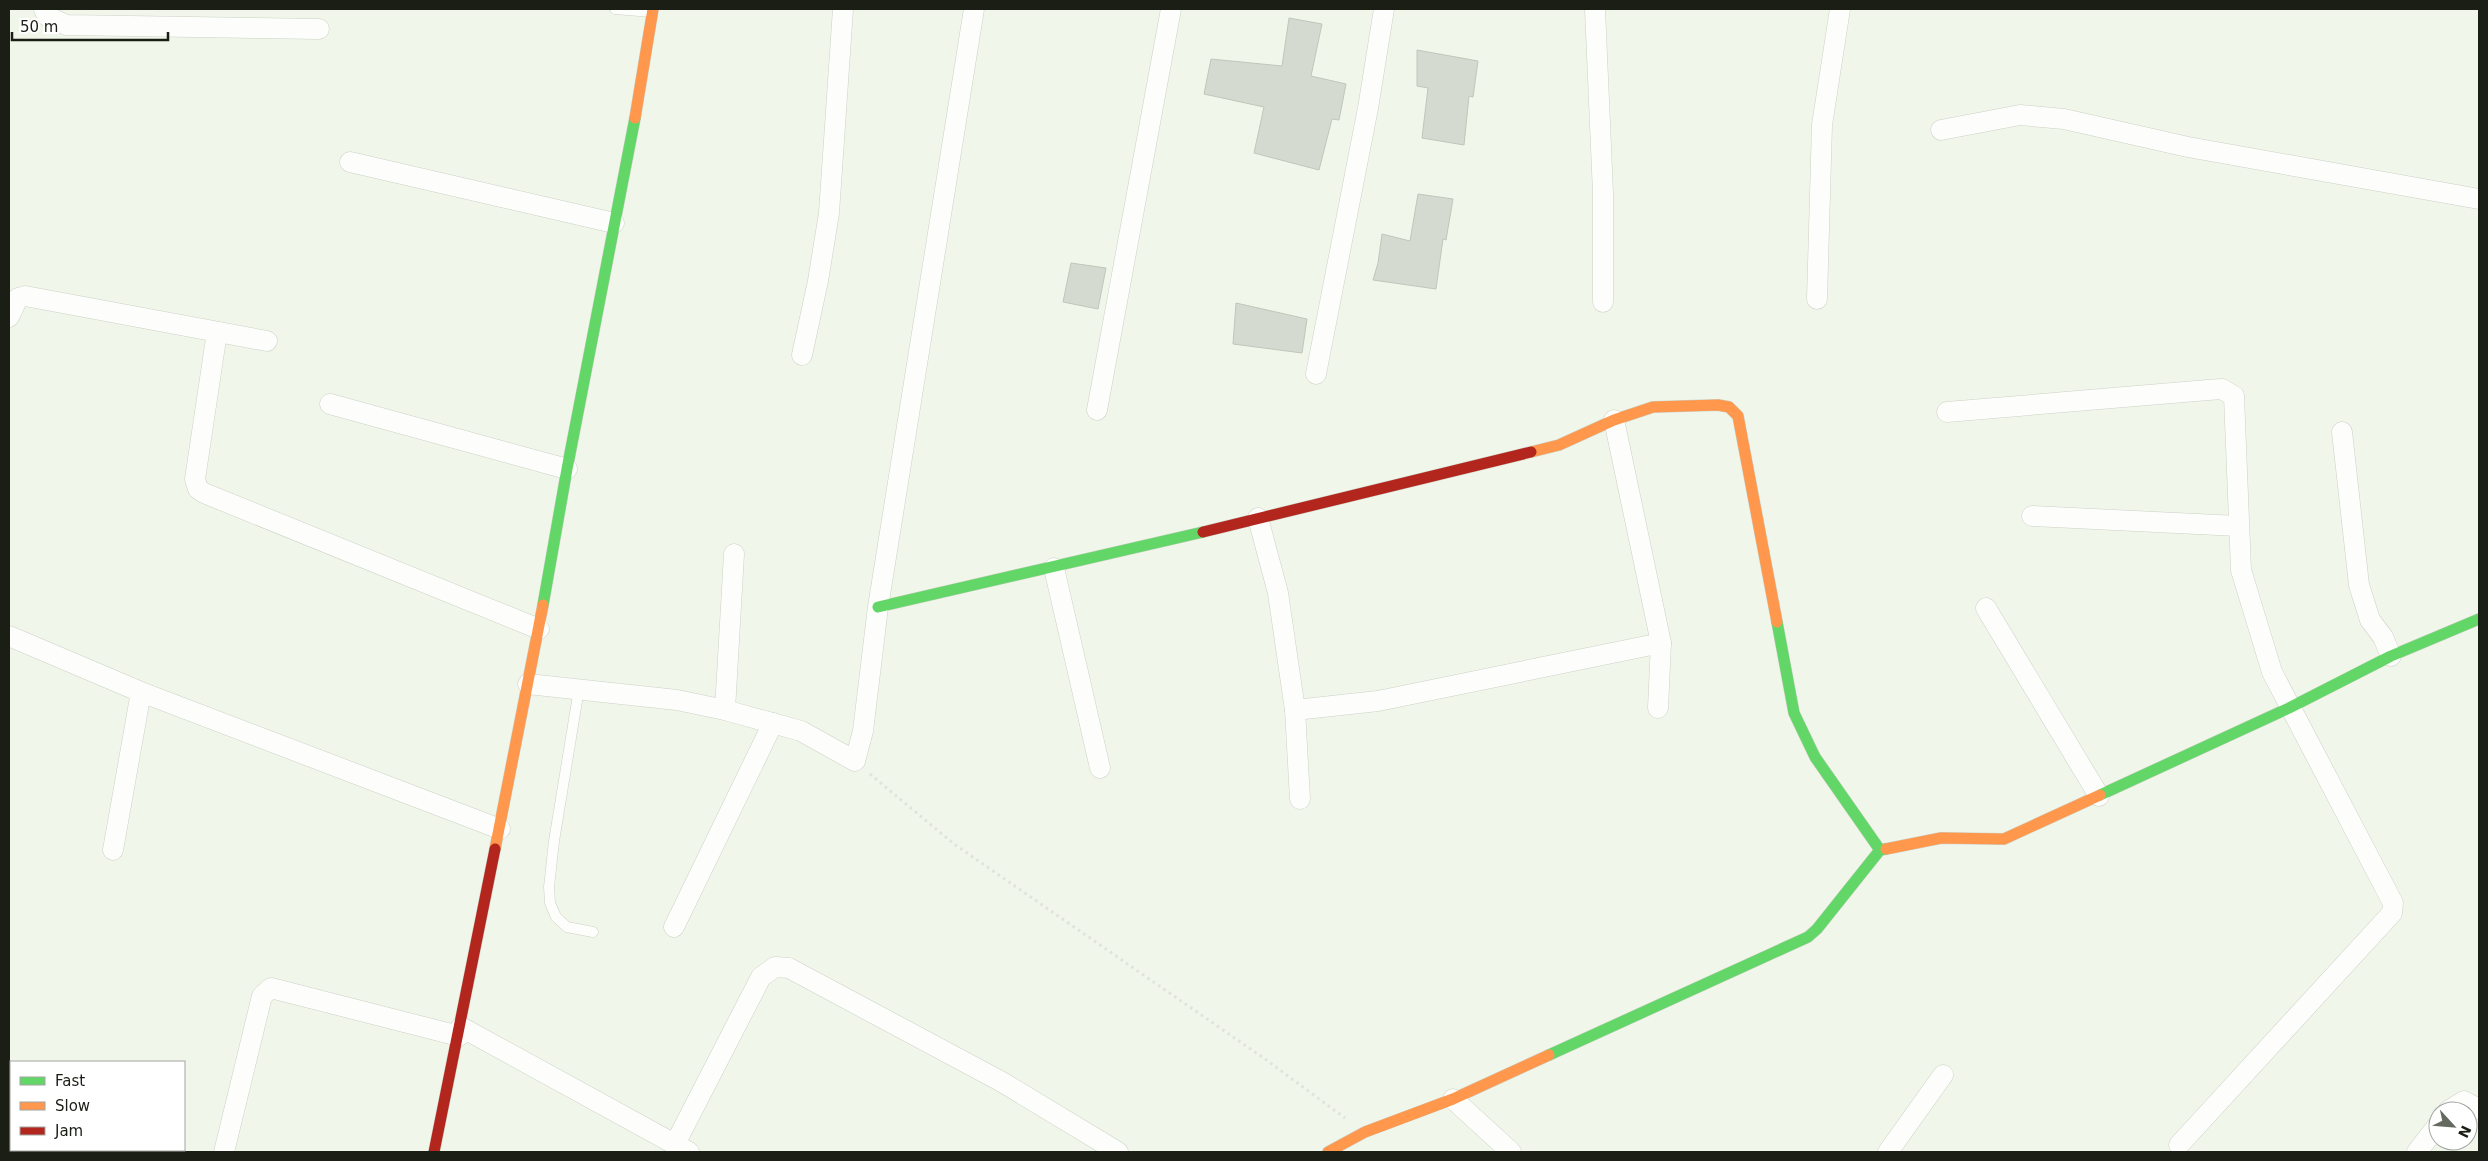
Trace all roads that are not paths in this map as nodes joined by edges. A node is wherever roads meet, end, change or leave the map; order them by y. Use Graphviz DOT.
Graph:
graph roads {
  1 [pos="44,9"];
  2 [pos="615,9"];
  3 [pos="843,9"];
  4 [pos="974,9"];
  5 [pos="1171,9"];
  6 [pos="1384,9"];
  7 [pos="1595,9"];
  8 [pos="1840,9"];
  9 [pos="653,11"];
  10 [pos="319,29"];
  11 [pos="1941,130"];
  12 [pos="350,162"];
  13 [pos="2479,199"];
  14 [pos="614,223"];
  15 [pos="1816,299"];
  16 [pos="1603,302"];
  17 [pos="9,317"];
  18 [pos="217,332"];
  19 [pos="267,341"];
  20 [pos="802,355"];
  21 [pos="1316,374"];
  22 [pos="330,404"];
  23 [pos="1097,410"];
  24 [pos="1947,412"];
  25 [pos="1614,420"];
  26 [pos="2342,432"];
  27 [pos="567,469"];
  28 [pos="2032,516"];
  29 [pos="1258,518"];
  30 [pos="2238,526"];
  31 [pos="734,554"];
  32 [pos="1054,568"];
  33 [pos="878,607"];
  34 [pos="1986,608"];
  35 [pos="2479,619"];
  36 [pos="539,629"];
  37 [pos="9,636"];
  38 [pos="1661,643"];
  39 [pos="2391,656"];
  40 [pos="528,684"];
  41 [pos="579,689"];
  42 [pos="141,692"];
  43 [pos="1658,708"];
  44 [pos="2289,708"];
  45 [pos="725,710"];
  46 [pos="1295,710"];
  47 [pos="773,723"];
  48 [pos="1100,768"];
  49 [pos="2099,796"];
  50 [pos="1300,799"];
  51 [pos="500,829"];
  52 [pos="113,850"];
  53 [pos="1880,850"];
  54 [pos="674,927"];
  55 [pos="593,932"];
  56 [pos="460,1032"];
  57 [pos="1943,1075"];
  58 [pos="1453,1099"];
  59 [pos="2428,1138"];
  60 [pos="2179,1146"];
  61 [pos="682,1148"];
  62 [pos="224,1152"];
  63 [pos="434,1152"];
  64 [pos="1118,1152"];
  65 [pos="1328,1152"];
  66 [pos="1511,1152"];
  67 [pos="1888,1152"];
  68 [pos="2417,1152"];
  1 -- 10 [label="street"];
  2 -- 9 [label="lane"];
  3 -- 20 [label="street"];
  4 -- 33 [label="street"];
  5 -- 23 [label="street"];
  6 -- 21 [label="street"];
  7 -- 16 [label="street"];
  8 -- 15 [label="street"];
  9 -- 14 [label="street"];
  11 -- 13 [label="street"];
  12 -- 14 [label="street"];
  14 -- 27 [label="street"];
  17 -- 18 [label="street"];
  18 -- 19 [label="street"];
  18 -- 36 [label="street"];
  22 -- 27 [label="street"];
  24 -- 30 [label="street"];
  25 -- 29 [label="street"];
  25 -- 38 [label="street"];
  25 -- 53 [label="street"];
  26 -- 39 [label="street"];
  27 -- 36 [label="street"];
  28 -- 30 [label="street"];
  29 -- 32 [label="street"];
  29 -- 46 [label="street"];
  30 -- 44 [label="street"];
  31 -- 45 [label="street"];
  32 -- 33 [label="street"];
  32 -- 48 [label="street"];
  33 -- 47 [label="street"];
  34 -- 49 [label="street"];
  35 -- 39 [label="street"];
  36 -- 40 [label="street"];
  37 -- 42 [label="street"];
  38 -- 43 [label="street"];
  38 -- 46 [label="street"];
  39 -- 44 [label="street"];
  40 -- 41 [label="street"];
  40 -- 51 [label="street"];
  41 -- 45 [label="street"];
  41 -- 55 [label="lane"];
  42 -- 51 [label="street"];
  42 -- 52 [label="street"];
  44 -- 49 [label="street"];
  44 -- 60 [label="street"];
  45 -- 47 [label="street"];
  46 -- 50 [label="street"];
  47 -- 54 [label="street"];
  49 -- 53 [label="street"];
  51 -- 56 [label="street"];
  53 -- 58 [label="street"];
  56 -- 61 [label="street"];
  56 -- 62 [label="street"];
  56 -- 63 [label="street"];
  57 -- 67 [label="street"];
  58 -- 65 [label="street"];
  58 -- 66 [label="street"];
  59 -- 68 [label="street"];
  61 -- 64 [label="street"];
}
